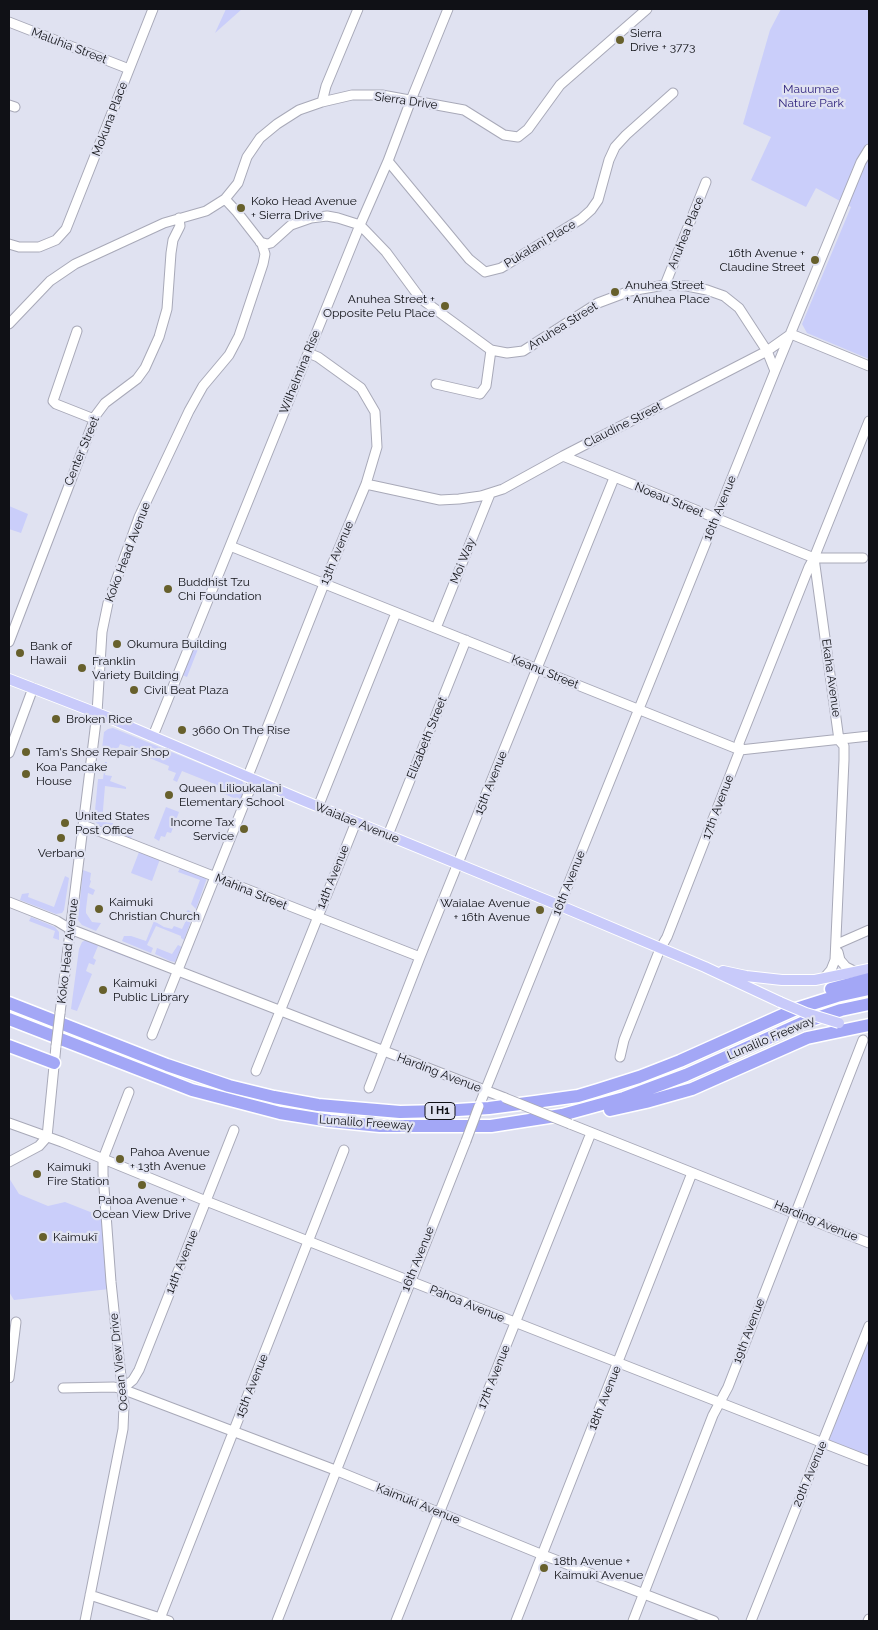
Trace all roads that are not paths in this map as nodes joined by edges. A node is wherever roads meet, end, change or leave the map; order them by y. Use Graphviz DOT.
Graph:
graph roads {
  1 [pos="153,9"];
  2 [pos="358,9"];
  3 [pos="448,9"];
  4 [pos="647,9"];
  5 [pos="9,22"];
  6 [pos="129,70"];
  7 [pos="673,93"];
  8 [pos="410,100"];
  9 [pos="322,102"];
  10 [pos="869,149"];
  11 [pos="388,161"];
  12 [pos="706,182"];
  13 [pos="225,199"];
  14 [pos="179,218"];
  15 [pos="360,225"];
  16 [pos="276,238"];
  17 [pos="260,242"];
  18 [pos="9,244"];
  19 [pos="262,270"];
  20 [pos="665,285"];
  21 [pos="9,324"];
  22 [pos="78,331"];
  23 [pos="791,334"];
  24 [pos="491,350"];
  25 [pos="767,351"];
  26 [pos="308,353"];
  27 [pos="869,366"];
  28 [pos="775,371"];
  29 [pos="436,384"];
  30 [pos="94,419"];
  31 [pos="869,421"];
  32 [pos="562,456"];
  33 [pos="614,478"];
  34 [pos="366,484"];
  35 [pos="490,494"];
  36 [pos="716,518"];
  37 [pos="230,546"];
  38 [pos="814,558"];
  39 [pos="863,558"];
  40 [pos="324,584"];
  41 [pos="396,612"];
  42 [pos="436,628"];
  43 [pos="466,640"];
  44 [pos="9,642"];
  45 [pos="538,669"];
  46 [pos="9,679"];
  47 [pos="33,688"];
  48 [pos="639,710"];
  49 [pos="97,713"];
  50 [pos="153,736"];
  51 [pos="869,736"];
  52 [pos="839,740"];
  53 [pos="740,750"];
  54 [pos="9,752"];
  55 [pos="251,777"];
  56 [pos="318,806"];
  57 [pos="356,822"];
  58 [pos="83,825"];
  59 [pos="388,835"];
  60 [pos="458,864"];
  61 [pos="214,877"];
  62 [pos="9,902"];
  63 [pos="560,906"];
  64 [pos="317,918"];
  65 [pos="70,929"];
  66 [pos="869,930"];
  67 [pos="837,944"];
  68 [pos="660,949"];
  69 [pos="420,957"];
  70 [pos="705,967"];
  71 [pos="869,969"];
  72 [pos="178,971"];
  73 [pos="856,972"];
  74 [pos="824,978"];
  75 [pos="869,979"];
  76 [pos="869,990"];
  77 [pos="9,1003"];
  78 [pos="869,1004"];
  79 [pos="281,1011"];
  80 [pos="9,1018"];
  81 [pos="869,1020"];
  82 [pos="843,1024"];
  83 [pos="869,1025"];
  84 [pos="152,1035"];
  85 [pos="863,1040"];
  86 [pos="720,1043"];
  87 [pos="9,1046"];
  88 [pos="384,1052"];
  89 [pos="620,1057"];
  90 [pos="54,1063"];
  91 [pos="256,1072"];
  92 [pos="369,1088"];
  93 [pos="129,1092"];
  94 [pos="485,1092"];
  95 [pos="9,1123"];
  96 [pos="491,1126"];
  97 [pos="234,1130"];
  98 [pos="591,1133"];
  99 [pos="47,1136"];
  100 [pos="344,1150"];
  101 [pos="104,1158"];
  102 [pos="9,1162"];
  103 [pos="692,1173"];
  104 [pos="206,1201"];
  105 [pos="795,1213"];
  106 [pos="309,1242"];
  107 [pos="869,1242"];
  108 [pos="409,1281"];
  109 [pos="16,1322"];
  110 [pos="515,1323"];
  111 [pos="869,1326"];
  112 [pos="618,1363"];
  113 [pos="9,1378"];
  114 [pos="63,1388"];
  115 [pos="122,1389"];
  116 [pos="720,1403"];
  117 [pos="234,1431"];
  118 [pos="824,1443"];
  119 [pos="869,1461"];
  120 [pos="335,1470"];
  121 [pos="440,1513"];
  122 [pos="543,1555"];
  123 [pos="644,1593"];
  124 [pos="90,1594"];
  125 [pos="163,1620"];
  126 [pos="85,1621"];
  127 [pos="277,1621"];
  128 [pos="396,1621"];
  129 [pos="516,1621"];
  130 [pos="633,1621"];
  131 [pos="714,1621"];
  132 [pos="751,1621"];
  1 -- 6 [label="street, Mokuna Place"];
  2 -- 9 [label="street"];
  3 -- 8 [label="street, Wilhelmina Rise"];
  4 -- 8 [label="street, Sierra Drive"];
  5 -- 6 [label="street, Maluhia Street"];
  6 -- 18 [label="street, Mokuna Place"];
  7 -- 11 [label="street, Pukalani Place"];
  8 -- 9 [label="street, Sierra Drive"];
  8 -- 11 [label="street, Wilhelmina Rise"];
  9 -- 13 [label="street, Sierra Drive"];
  10 -- 23 [label="street, 16th Avenue"];
  11 -- 15 [label="street, Wilhelmina Rise"];
  12 -- 20 [label="street, Anuhea Place"];
  13 -- 14 [label="street, Sierra Drive"];
  13 -- 17 [label="street"];
  14 -- 21 [label="street, Sierra Drive"];
  14 -- 30 [label="street, Center Street"];
  15 -- 16 [label="street"];
  15 -- 24 [label="street"];
  15 -- 26 [label="street, Wilhelmina Rise"];
  16 -- 17 [label="street"];
  16 -- 19 [label="street"];
  17 -- 19 [label="street, Koko Head Avenue"];
  19 -- 49 [label="street, Koko Head Avenue"];
  20 -- 24 [label="street, Anuhea Street"];
  20 -- 25 [label="street, Anuhea Street"];
  22 -- 30 [label="street"];
  23 -- 25 [label="street, Claudine Street"];
  23 -- 27 [label="street"];
  23 -- 28 [label="street, 16th Avenue"];
  24 -- 29 [label="street"];
  25 -- 28 [label="street, Anuhea Street"];
  25 -- 32 [label="street, Claudine Street"];
  26 -- 34 [label="street, 13th Avenue"];
  26 -- 37 [label="street, Wilhelmina Rise"];
  28 -- 36 [label="street, 16th Avenue"];
  30 -- 44 [label="street, Center Street"];
  31 -- 38 [label="street, Ekaha Avenue"];
  32 -- 33 [label="street, Noeau Street"];
  32 -- 35 [label="street, Claudine Street"];
  33 -- 36 [label="street, Noeau Street"];
  33 -- 45 [label="street, 15th Avenue"];
  34 -- 35 [label="street, Claudine Street"];
  34 -- 40 [label="street, 13th Avenue"];
  35 -- 42 [label="street, Moi Way"];
  36 -- 38 [label="street, Noeau Street"];
  36 -- 48 [label="street, 16th Avenue"];
  37 -- 40 [label="street, Keanu Street"];
  37 -- 50 [label="street, Wilhelmina Rise"];
  38 -- 39 [label="street, Noeau Street"];
  38 -- 52 [label="street, Ekaha Avenue"];
  38 -- 53 [label="street, 17th Avenue"];
  40 -- 41 [label="street, Keanu Street"];
  40 -- 55 [label="street, 13th Avenue"];
  41 -- 42 [label="street, Keanu Street"];
  41 -- 56 [label="street"];
  42 -- 43 [label="street, Keanu Street"];
  43 -- 45 [label="street, Keanu Street"];
  43 -- 59 [label="street, Elizabeth Street"];
  45 -- 48 [label="street, Keanu Street"];
  45 -- 60 [label="street, 15th Avenue"];
  46 -- 47 [label="main road, Waialae Avenue"];
  47 -- 49 [label="main road, Waialae Avenue"];
  47 -- 54 [label="street"];
  48 -- 53 [label="street, Keanu Street"];
  48 -- 63 [label="street, 16th Avenue"];
  49 -- 50 [label="main road, Waialae Avenue"];
  49 -- 58 [label="street, Koko Head Avenue"];
  50 -- 55 [label="main road, Waialae Avenue"];
  51 -- 52 [label="street, Keanu Street"];
  52 -- 53 [label="street, Keanu Street"];
  52 -- 67 [label="street, Ekaha Avenue"];
  53 -- 68 [label="street, 17th Avenue"];
  55 -- 56 [label="main road, Waialae Avenue"];
  55 -- 61 [label="street, 13th Avenue"];
  56 -- 57 [label="main road, Waialae Avenue"];
  57 -- 59 [label="main road, Waialae Avenue"];
  57 -- 64 [label="street, 14th Avenue"];
  58 -- 61 [label="street, Mahina Street"];
  58 -- 65 [label="street, Koko Head Avenue"];
  59 -- 60 [label="main road, Waialae Avenue"];
  60 -- 63 [label="main road, Waialae Avenue"];
  60 -- 69 [label="street, 15th Avenue"];
  61 -- 64 [label="street, Mahina Street"];
  61 -- 72 [label="street, 13th Avenue"];
  62 -- 65 [label="street, Harding Avenue"];
  63 -- 68 [label="main road, Waialae Avenue"];
  63 -- 94 [label="street, 16th Avenue"];
  64 -- 69 [label="street, Mahina Street"];
  64 -- 79 [label="street, 14th Avenue"];
  65 -- 72 [label="street, Harding Avenue"];
  65 -- 90 [label="street, Koko Head Avenue, bridge"];
  66 -- 67 [label="street"];
  67 -- 73 [label="street, Ekaha Avenue"];
  67 -- 74 [label="street, Ekaha Avenue"];
  68 -- 70 [label="main road, Waialae Avenue"];
  68 -- 89 [label="street, 17th Avenue"];
  69 -- 88 [label="street, 15th Avenue"];
  70 -- 74 [label="main road, Waialae Avenue"];
  70 -- 82 [label="main road, Waialae Avenue, bridge"];
  71 -- 73 [label="main road, Waialae Avenue"];
  72 -- 79 [label="street, Harding Avenue"];
  72 -- 84 [label="street, 13th Avenue"];
  73 -- 74 [label="main road, Waialae Avenue"];
  75 -- 86 [label="highway"];
  76 -- 86 [label="highway, Lunalilo Freeway / I H1"];
  77 -- 86 [label="highway, Lunalilo Freeway / I H1"];
  78 -- 96 [label="highway, Lunalilo Freeway / I H1"];
  79 -- 88 [label="street, Harding Avenue"];
  79 -- 91 [label="street, 14th Avenue"];
  80 -- 96 [label="highway, Lunalilo Freeway / I H1"];
  81 -- 82 [label="highway"];
  82 -- 83 [label="main road, Waialae Avenue"];
  83 -- 96 [label="highway"];
  85 -- 105 [label="street, 19th Avenue"];
  87 -- 90 [label="highway"];
  88 -- 92 [label="street, 15th Avenue"];
  88 -- 94 [label="street, Harding Avenue"];
  90 -- 99 [label="street, Koko Head Avenue"];
  93 -- 101 [label="street"];
  94 -- 98 [label="street, Harding Avenue, bridge"];
  94 -- 108 [label="street, 16th Avenue, bridge"];
  95 -- 99 [label="street, Pahoa Avenue"];
  97 -- 104 [label="street, 14th Avenue"];
  98 -- 103 [label="street, Harding Avenue"];
  98 -- 110 [label="street, 17th Avenue"];
  99 -- 101 [label="street, Pahoa Avenue"];
  99 -- 102 [label="street"];
  100 -- 106 [label="street, 15th Avenue"];
  101 -- 104 [label="street, Pahoa Avenue"];
  101 -- 115 [label="street, Ocean View Drive"];
  103 -- 105 [label="street, Harding Avenue"];
  103 -- 112 [label="street, 18th Avenue"];
  104 -- 106 [label="street, Pahoa Avenue"];
  104 -- 115 [label="street, 14th Avenue"];
  105 -- 107 [label="street, Harding Avenue"];
  105 -- 116 [label="street, 19th Avenue"];
  106 -- 108 [label="street, Pahoa Avenue"];
  106 -- 117 [label="street, 15th Avenue"];
  108 -- 110 [label="street, Pahoa Avenue"];
  108 -- 120 [label="street, 16th Avenue"];
  109 -- 113 [label="street"];
  110 -- 112 [label="street, Pahoa Avenue"];
  110 -- 121 [label="street, 17th Avenue"];
  111 -- 118 [label="street, 20th Avenue"];
  112 -- 116 [label="street, Pahoa Avenue"];
  112 -- 122 [label="street, 18th Avenue"];
  114 -- 115 [label="street, Kaimuki Avenue"];
  115 -- 117 [label="street, Kaimuki Avenue"];
  115 -- 124 [label="street, Ocean View Drive"];
  116 -- 118 [label="street, Pahoa Avenue"];
  116 -- 123 [label="street, 19th Avenue"];
  117 -- 120 [label="street, Kaimuki Avenue"];
  117 -- 125 [label="street, 15th Avenue"];
  118 -- 119 [label="street, Pahoa Avenue"];
  118 -- 132 [label="street, 20th Avenue"];
  120 -- 121 [label="street, Kaimuki Avenue"];
  120 -- 127 [label="street, 16th Avenue"];
  121 -- 122 [label="street, Kaimuki Avenue"];
  121 -- 128 [label="street, 17th Avenue"];
  122 -- 123 [label="street, Kaimuki Avenue"];
  122 -- 129 [label="street, 18th Avenue"];
  123 -- 130 [label="street, 19th Avenue"];
  123 -- 131 [label="street, Kaimuki Avenue"];
  124 -- 125 [label="street"];
  124 -- 126 [label="street, Ocean View Drive"];
}
